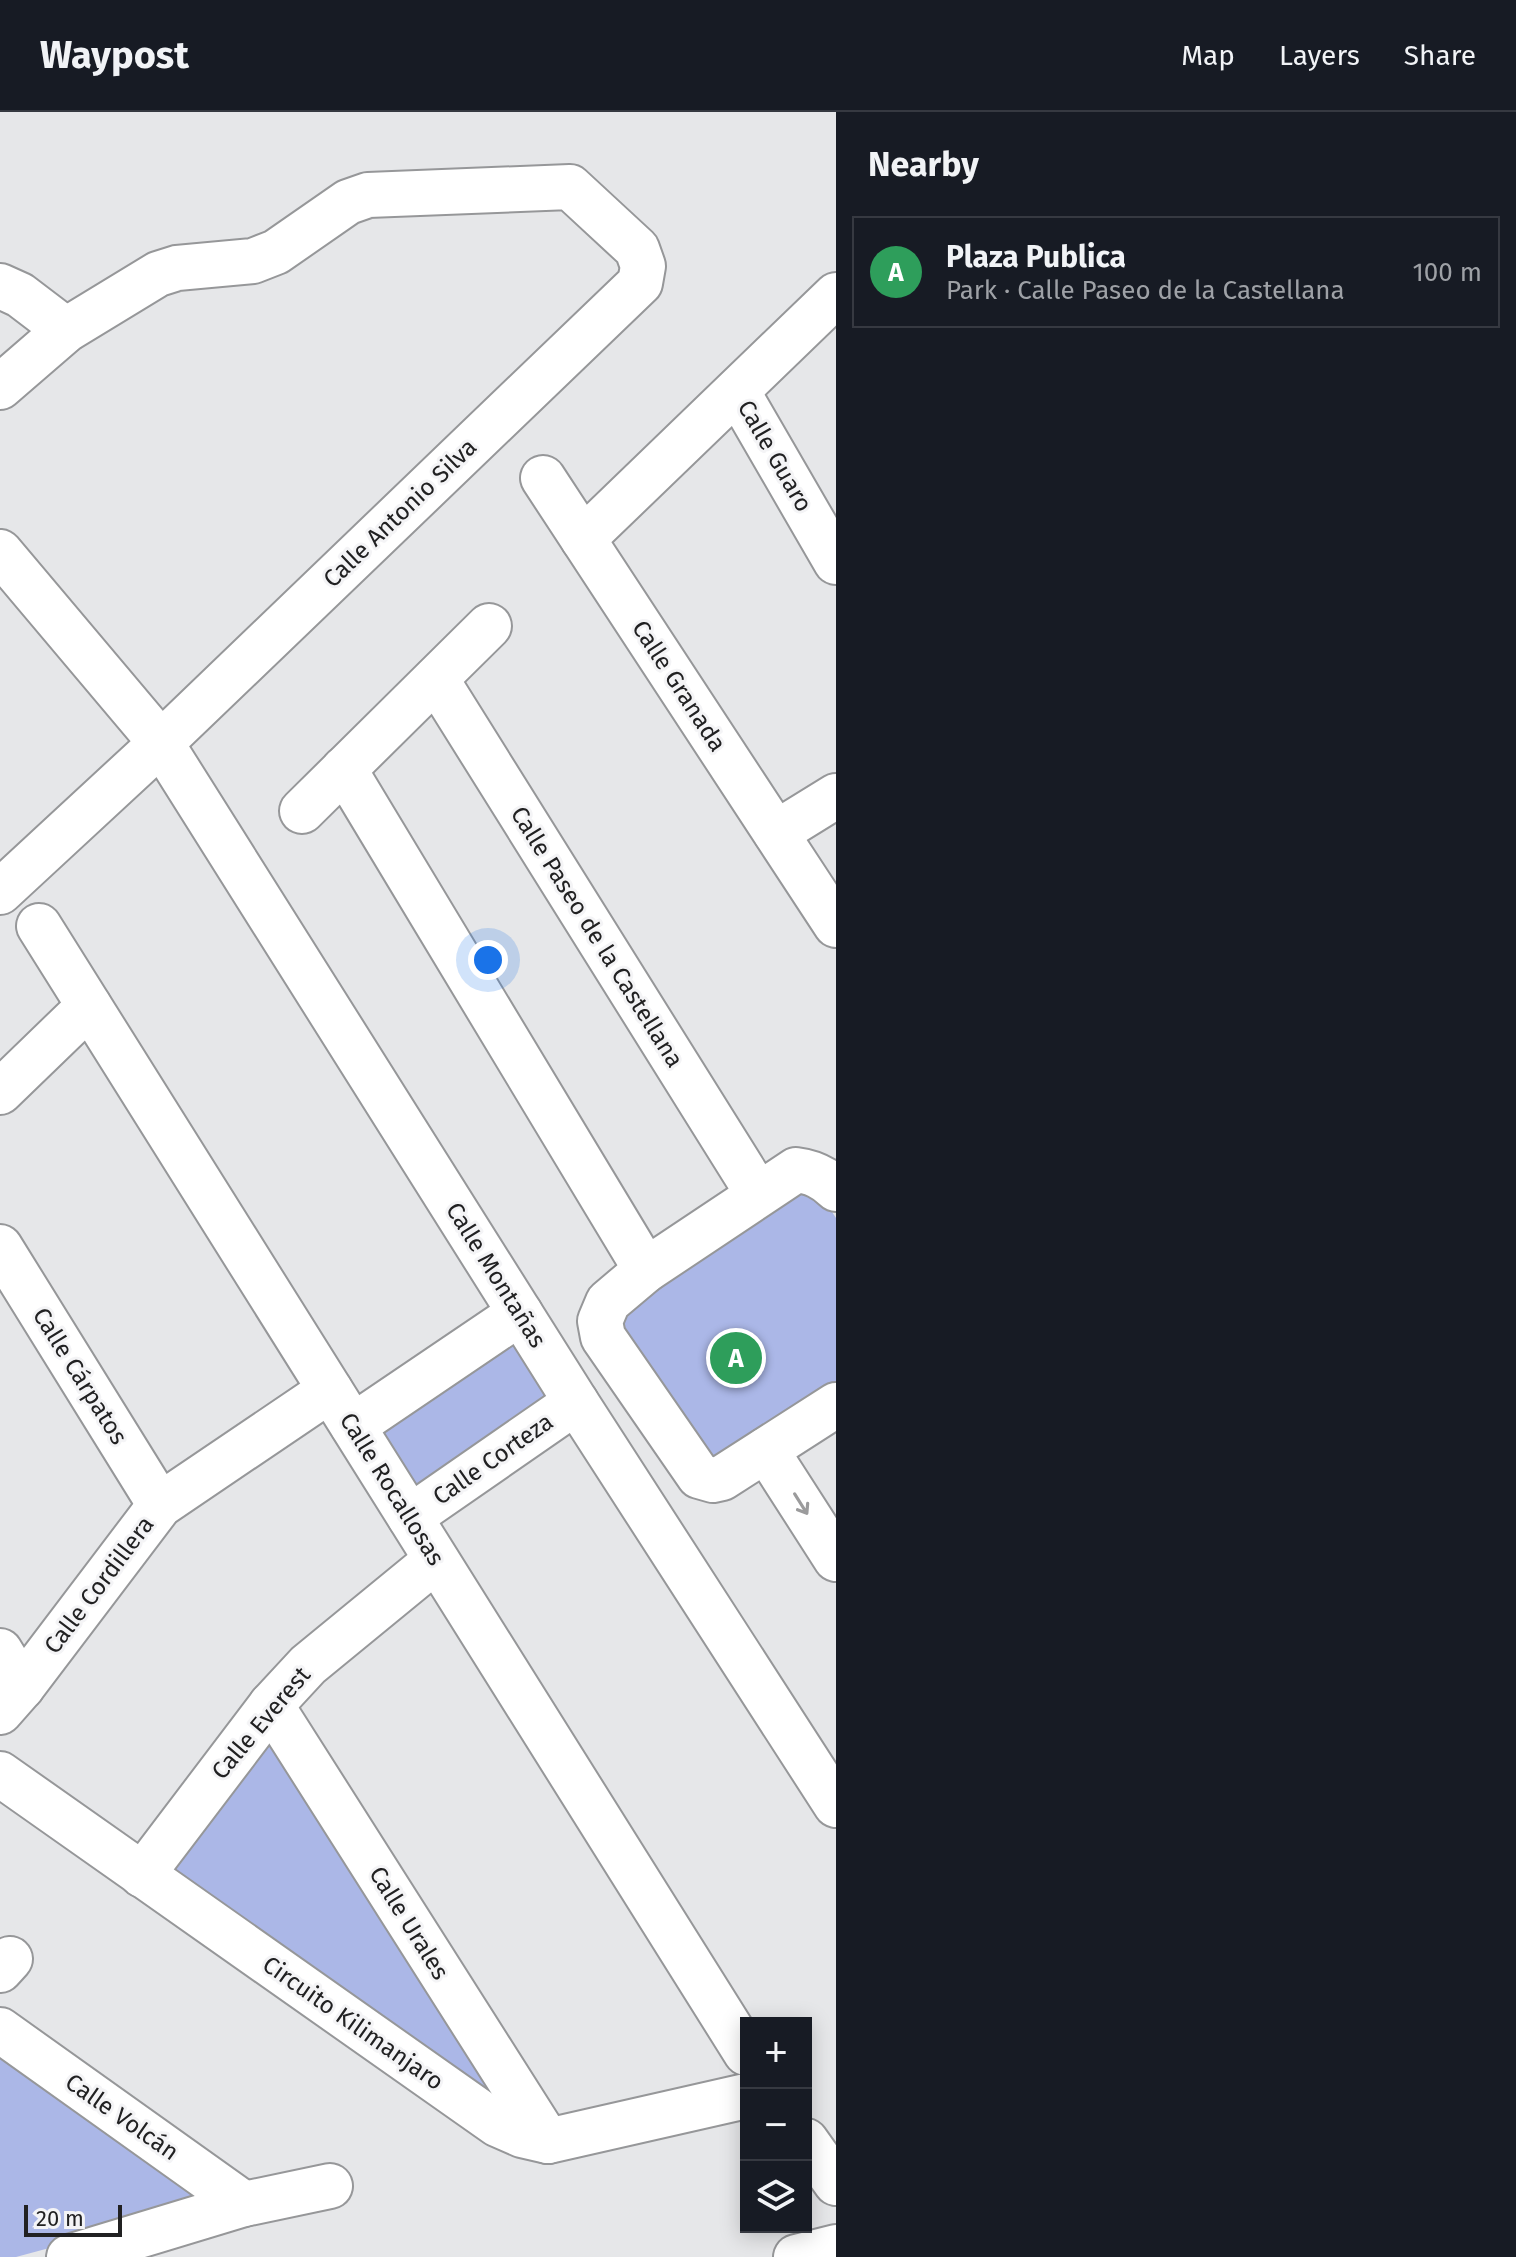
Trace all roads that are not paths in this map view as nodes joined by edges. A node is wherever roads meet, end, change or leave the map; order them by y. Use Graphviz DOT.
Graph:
graph roads {
  1 [pos="0,286"];
  2 [pos="836,295"];
  3 [pos="66,330"];
  4 [pos="0,387"];
  5 [pos="737,391"];
  6 [pos="543,478"];
  7 [pos="583,539"];
  8 [pos="0,552"];
  9 [pos="836,562"];
  10 [pos="489,626"];
  11 [pos="436,679"];
  12 [pos="161,743"];
  13 [pos="344,769"];
  14 [pos="836,796"];
  15 [pos="302,811"];
  16 [pos="776,833"];
  17 [pos="0,892"];
  18 [pos="836,925"];
  19 [pos="39,926"];
  20 [pos="89,1006"];
  21 [pos="0,1092"];
  22 [pos="836,1189"];
  23 [pos="758,1194"];
  24 [pos="0,1247"];
  25 [pos="646,1270"];
  26 [pos="520,1313"];
  27 [pos="576,1402"];
  28 [pos="836,1405"];
  29 [pos="341,1408"];
  30 [pos="766,1450"];
  31 [pos="160,1505"];
  32 [pos="410,1517"];
  33 [pos="836,1559"];
  34 [pos="436,1560"];
  35 [pos="7,1683"];
  36 [pos="271,1705"];
  37 [pos="0,1774"];
  38 [pos="836,1805"];
  39 [pos="142,1875"];
  40 [pos="0,2030"];
  41 [pos="740,2043"];
  42 [pos="740,2097"];
  43 [pos="548,2141"];
  44 [pos="812,2149"];
  45 [pos="836,2183"];
  46 [pos="330,2186"];
  47 [pos="244,2204"];
  48 [pos="836,2247"];
  49 [pos="69,2257"];
  50 [pos="796,2257"];
  1 -- 3 [label="street"];
  2 -- 5 [label="street"];
  3 -- 4 [label="street"];
  3 -- 12 [label="street, Calle Antonio Silva"];
  5 -- 7 [label="street"];
  5 -- 9 [label="street, Calle Guaro"];
  6 -- 7 [label="street, Calle Granada"];
  7 -- 16 [label="street, Calle Granada"];
  8 -- 12 [label="street, Calle Montañas"];
  10 -- 11 [label="street"];
  11 -- 13 [label="street"];
  11 -- 23 [label="street, Calle Paseo de la Castellana"];
  12 -- 17 [label="street, Calle Antonio Silva"];
  12 -- 26 [label="street, Calle Montañas"];
  13 -- 15 [label="street"];
  13 -- 25 [label="street"];
  14 -- 16 [label="street"];
  16 -- 18 [label="street, Calle Granada"];
  19 -- 20 [label="street, Calle Rocallosas"];
  20 -- 21 [label="street"];
  20 -- 29 [label="street, Calle Rocallosas"];
  22 -- 23 [label="street"];
  23 -- 25 [label="street"];
  24 -- 31 [label="street, Calle Cárpatos"];
  25 -- 30 [label="street"];
  26 -- 27 [label="street, Calle Montañas"];
  26 -- 29 [label="street"];
  27 -- 32 [label="street, Calle Corteza"];
  27 -- 38 [label="street, Calle Montañas"];
  28 -- 30 [label="street"];
  29 -- 31 [label="street, Calle Cordillera"];
  29 -- 32 [label="street, Calle Rocallosas"];
  30 -- 33 [label="street, one-way"];
  31 -- 35 [label="street, Calle Cordillera"];
  32 -- 34 [label="street, Calle Rocallosas"];
  34 -- 36 [label="street, Calle Everest"];
  34 -- 41 [label="street, Calle Rocallosas"];
  36 -- 39 [label="street, Calle Everest"];
  36 -- 43 [label="street, Calle Urales"];
  37 -- 39 [label="street, Circuito Kilimanjaro"];
  39 -- 43 [label="street, Circuito Kilimanjaro"];
  40 -- 47 [label="street, Calle Volcán"];
  42 -- 43 [label="street, Circuito Kilimanjaro"];
  44 -- 45 [label="street"];
  46 -- 47 [label="street"];
  47 -- 49 [label="street"];
  48 -- 50 [label="street"];
}
